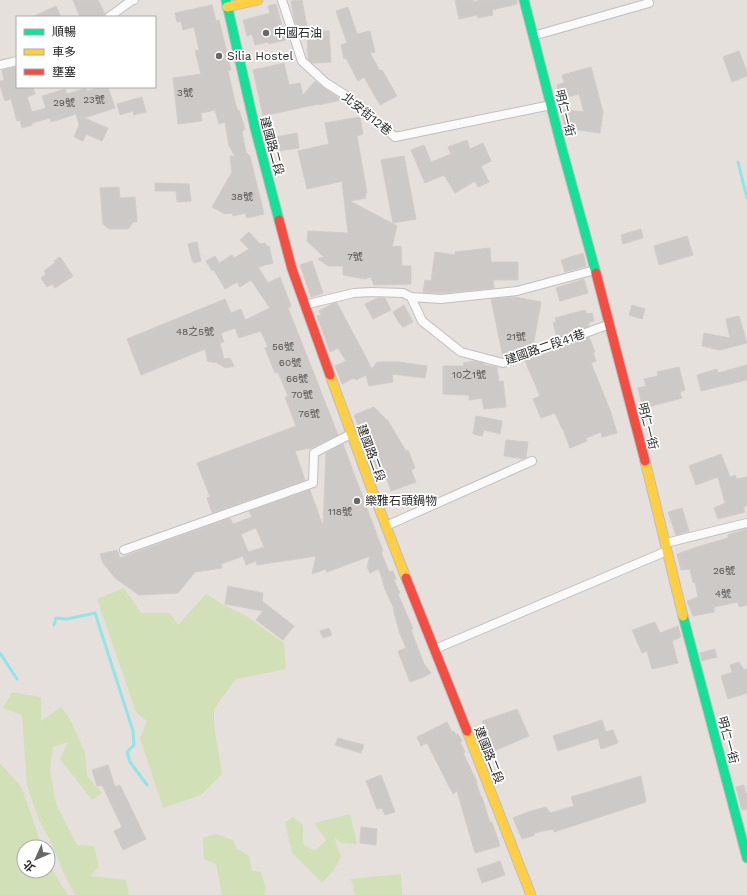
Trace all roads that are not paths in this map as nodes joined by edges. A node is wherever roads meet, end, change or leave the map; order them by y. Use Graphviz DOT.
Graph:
graph roads {
  1 [pos="134,0"];
  2 [pos="258,0"];
  3 [pos="282,0"];
  4 [pos="524,0"];
  5 [pos="649,3"];
  6 [pos="226,4"];
  7 [pos="110,16"];
  8 [pos="533,36"];
  9 [pos="16,61"];
  10 [pos="0,65"];
  11 [pos="551,105"];
  12 [pos="595,270"];
  13 [pos="411,297"];
  14 [pos="304,305"];
  15 [pos="610,324"];
  16 [pos="351,434"];
  17 [pos="532,461"];
  18 [pos="747,524"];
  19 [pos="386,526"];
  20 [pos="666,547"];
  21 [pos="124,550"];
  22 [pos="435,649"];
  23 [pos="747,858"];
  24 [pos="531,895"];
  1 -- 7 [label="street"];
  2 -- 6 [label="street"];
  3 -- 11 [label="street, 北安街12巷"];
  4 -- 8 [label="street, 明仁一街"];
  5 -- 8 [label="street"];
  6 -- 14 [label="street, 建國路二段"];
  8 -- 11 [label="street, 明仁一街"];
  9 -- 10 [label="street"];
  11 -- 12 [label="street, 明仁一街"];
  12 -- 13 [label="street"];
  12 -- 15 [label="street, 明仁一街"];
  13 -- 14 [label="street"];
  13 -- 15 [label="street, 建國路二段41巷"];
  14 -- 16 [label="street, 建國路二段"];
  15 -- 20 [label="street, 明仁一街"];
  16 -- 19 [label="street, 建國路二段"];
  16 -- 21 [label="street"];
  17 -- 19 [label="street"];
  18 -- 20 [label="street"];
  19 -- 22 [label="street, 建國路二段"];
  20 -- 22 [label="street"];
  20 -- 23 [label="street, 明仁一街"];
  22 -- 24 [label="street, 建國路二段"];
}
